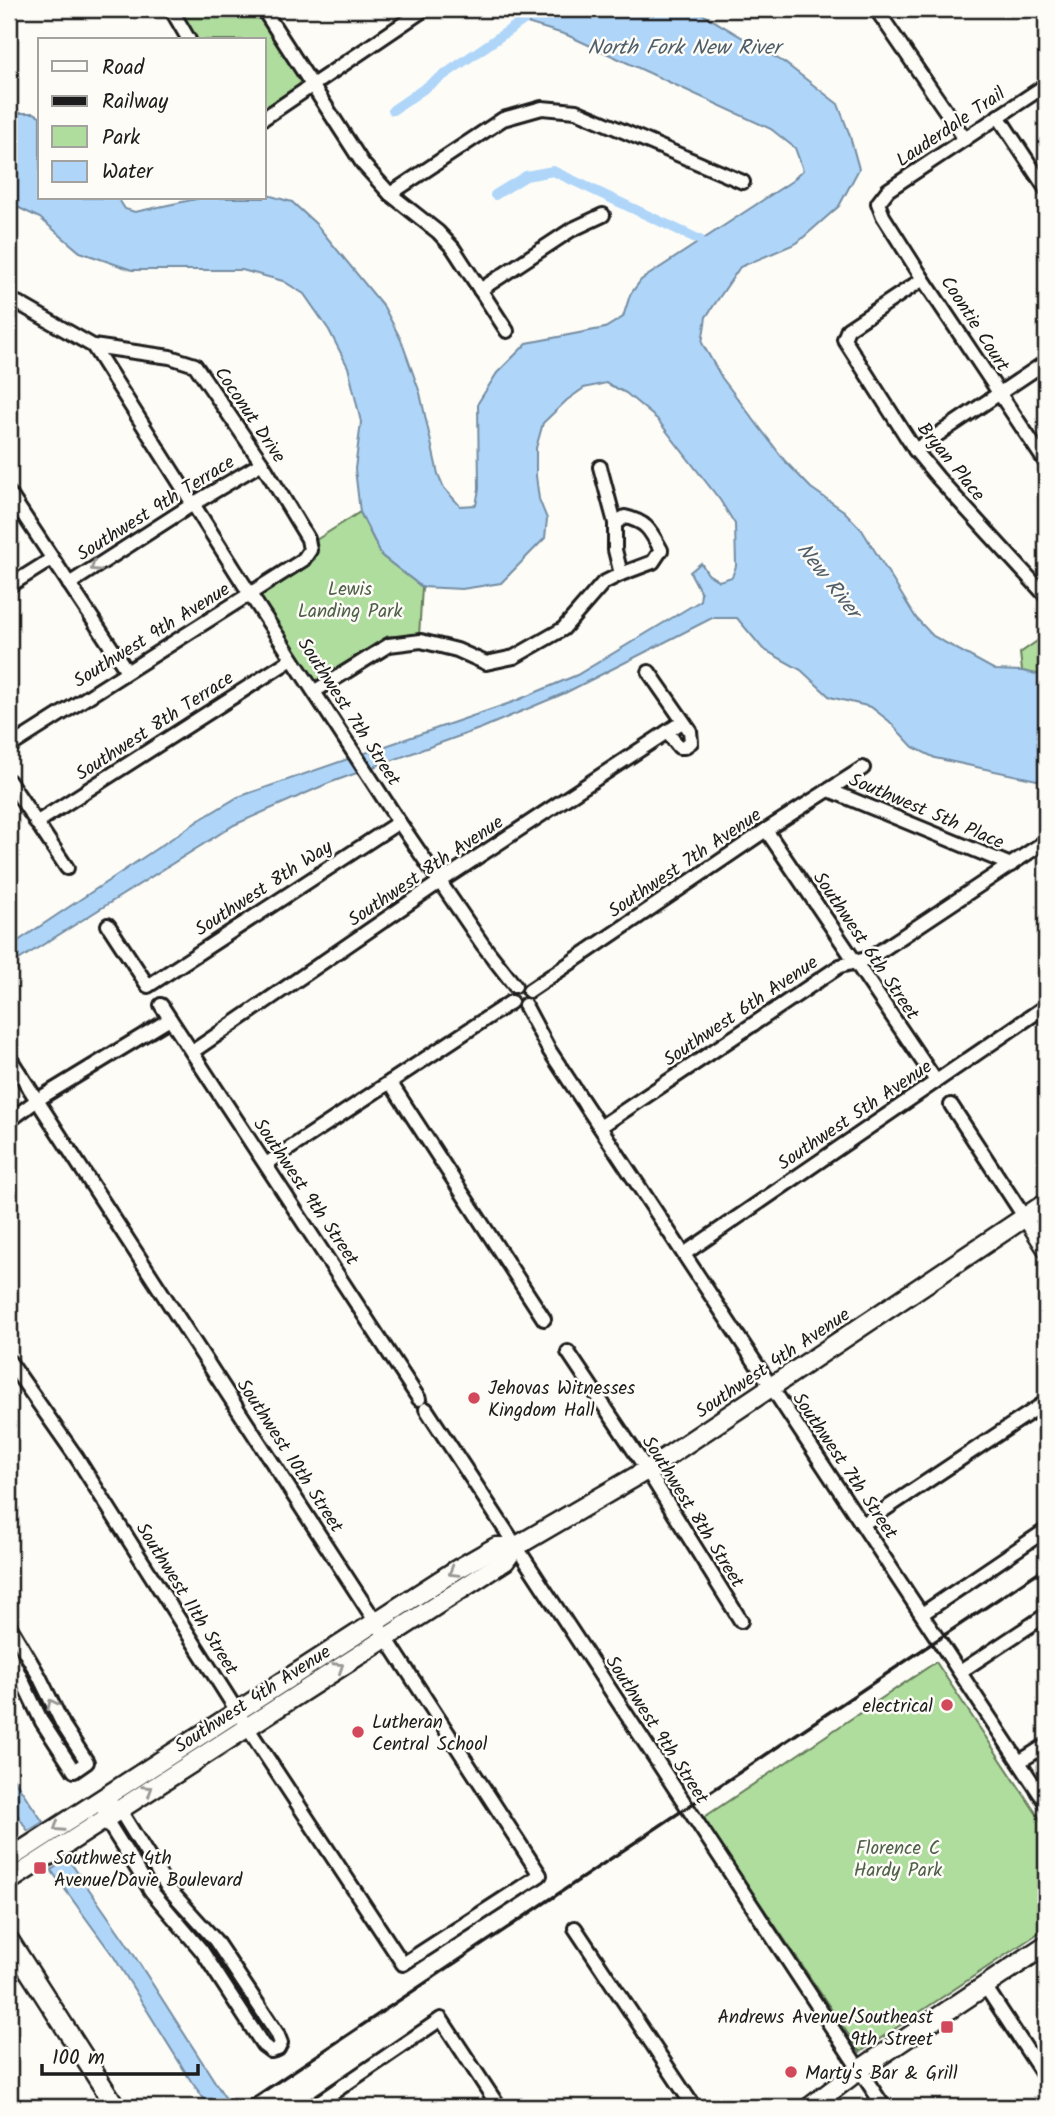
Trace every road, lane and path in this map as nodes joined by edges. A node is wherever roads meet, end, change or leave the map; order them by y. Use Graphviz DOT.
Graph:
graph roads {
  1 [pos="171,9"];
  2 [pos="262,9"];
  3 [pos="425,9"];
  4 [pos="876,9"];
  5 [pos="189,38"];
  6 [pos="1046,85"];
  7 [pos="313,86"];
  8 [pos="998,116"];
  9 [pos="266,117"];
  10 [pos="965,139"];
  11 [pos="743,182"];
  12 [pos="1046,188"];
  13 [pos="390,194"];
  14 [pos="878,202"];
  15 [pos="603,215"];
  16 [pos="923,279"];
  17 [pos="480,290"];
  18 [pos="9,301"];
  19 [pos="507,331"];
  20 [pos="93,346"];
  21 [pos="1046,362"];
  22 [pos="999,393"];
  23 [pos="915,450"];
  24 [pos="262,463"];
  25 [pos="1046,463"];
  26 [pos="600,467"];
  27 [pos="9,493"];
  28 [pos="193,503"];
  29 [pos="614,523"];
  30 [pos="310,550"];
  31 [pos="52,559"];
  32 [pos="621,574"];
  33 [pos="69,584"];
  34 [pos="9,586"];
  35 [pos="250,594"];
  36 [pos="1046,596"];
  37 [pos="292,659"];
  38 [pos="127,671"];
  39 [pos="649,672"];
  40 [pos="315,691"];
  41 [pos="682,722"];
  42 [pos="667,732"];
  43 [pos="9,747"];
  44 [pos="863,768"];
  45 [pos="9,781"];
  46 [pos="829,790"];
  47 [pos="400,822"];
  48 [pos="36,823"];
  49 [pos="766,830"];
  50 [pos="1046,841"];
  51 [pos="1011,865"];
  52 [pos="67,867"];
  53 [pos="441,881"];
  54 [pos="108,925"];
  55 [pos="856,962"];
  56 [pos="514,986"];
  57 [pos="529,991"];
  58 [pos="511,1002"];
  59 [pos="161,1005"];
  60 [pos="525,1005"];
  61 [pos="1046,1006"];
  62 [pos="170,1019"];
  63 [pos="192,1052"];
  64 [pos="9,1057"];
  65 [pos="936,1081"];
  66 [pos="390,1082"];
  67 [pos="37,1100"];
  68 [pos="951,1105"];
  69 [pos="9,1121"];
  70 [pos="600,1127"];
  71 [pos="266,1164"];
  72 [pos="1046,1203"];
  73 [pos="1025,1218"];
  74 [pos="1046,1251"];
  75 [pos="684,1254"];
  76 [pos="544,1319"];
  77 [pos="568,1352"];
  78 [pos="9,1361"];
  79 [pos="771,1387"];
  80 [pos="1046,1402"];
  81 [pos="647,1470"];
  82 [pos="863,1524"];
  83 [pos="1046,1530"];
  84 [pos="515,1546"];
  85 [pos="922,1614"];
  86 [pos="1046,1615"];
  87 [pos="741,1621"];
  88 [pos="9,1625"];
  89 [pos="380,1629"];
  90 [pos="9,1653"];
  91 [pos="960,1672"];
  92 [pos="236,1710"];
  93 [pos="247,1727"];
  94 [pos="1046,1745"];
  95 [pos="1019,1762"];
  96 [pos="102,1798"];
  97 [pos="1046,1802"];
  98 [pos="112,1814"];
  99 [pos="9,1859"];
  100 [pos="9,1881"];
  101 [pos="575,1928"];
  102 [pos="9,1940"];
  103 [pos="1046,1945"];
  104 [pos="403,1964"];
  105 [pos="985,1986"];
  106 [pos="859,2070"];
  107 [pos="1046,2079"];
  108 [pos="116,2107"];
  109 [pos="312,2107"];
  110 [pos="499,2107"];
  111 [pos="694,2107"];
  112 [pos="810,2107"];
  113 [pos="884,2107"];
  1 -- 5 [label="street"];
  2 -- 7 [label="street"];
  3 -- 7 [label="street"];
  4 -- 10 [label="street"];
  6 -- 8 [label="street, Lauderdale Trail"];
  7 -- 9 [label="street"];
  7 -- 13 [label="street"];
  8 -- 10 [label="street, Lauderdale Trail"];
  8 -- 12 [label="street"];
  10 -- 14 [label="street, Lauderdale Trail"];
  11 -- 13 [label="street"];
  13 -- 17 [label="street"];
  14 -- 16 [label="street, Coontie Court"];
  15 -- 17 [label="street"];
  16 -- 22 [label="street, Coontie Court"];
  16 -- 23 [label="street, Bryan Place"];
  17 -- 19 [label="street"];
  18 -- 20 [label="street, Coconut Drive"];
  20 -- 24 [label="street, Coconut Drive"];
  20 -- 28 [label="street, Southwest 7th Street"];
  21 -- 22 [label="street"];
  22 -- 23 [label="street"];
  22 -- 25 [label="street, Coontie Court"];
  23 -- 36 [label="street, Bryan Place"];
  24 -- 28 [label="street, Southwest 9th Terrace"];
  24 -- 30 [label="street, Coconut Drive"];
  26 -- 29 [label="street"];
  27 -- 31 [label="street"];
  28 -- 33 [label="street, Southwest 9th Terrace, one-way"];
  28 -- 35 [label="street, Southwest 7th Street"];
  29 -- 32 [label="street"];
  29 -- 32 [label="street"];
  30 -- 35 [label="street, Southwest 9th Avenue"];
  31 -- 33 [label="street"];
  31 -- 34 [label="street, Southwest 9th Terrace"];
  32 -- 40 [label="street"];
  33 -- 38 [label="street"];
  35 -- 37 [label="street, Southwest 7th Street"];
  35 -- 38 [label="street, Southwest 9th Avenue"];
  37 -- 40 [label="street, Southwest 7th Street"];
  37 -- 48 [label="street, Southwest 8th Terrace"];
  38 -- 43 [label="street, Southwest 9th Avenue"];
  39 -- 41 [label="street"];
  40 -- 47 [label="street, Southwest 7th Street"];
  41 -- 42 [label="street, Southwest 8th Avenue"];
  41 -- 42 [label="street"];
  42 -- 53 [label="street, Southwest 8th Avenue"];
  44 -- 46 [label="street, Southwest 7th Avenue"];
  45 -- 48 [label="street"];
  46 -- 49 [label="street, Southwest 7th Avenue"];
  46 -- 51 [label="street, Southwest 5th Place"];
  47 -- 53 [label="street, Southwest 7th Street"];
  47 -- 54 [label="street, Southwest 8th Way"];
  48 -- 52 [label="street"];
  49 -- 55 [label="street, Southwest 6th Street"];
  49 -- 57 [label="street, Southwest 7th Avenue"];
  50 -- 51 [label="street, Southwest 6th Avenue"];
  51 -- 55 [label="street, Southwest 6th Avenue"];
  53 -- 56 [label="street, Southwest 7th Street"];
  53 -- 63 [label="street, Southwest 8th Avenue"];
  55 -- 65 [label="street, Southwest 6th Street"];
  55 -- 70 [label="street, Southwest 6th Avenue"];
  56 -- 57 [label="street"];
  56 -- 58 [label="street"];
  57 -- 60 [label="street"];
  58 -- 60 [label="street"];
  58 -- 66 [label="street"];
  59 -- 62 [label="street, Southwest 9th Street"];
  60 -- 70 [label="street, Southwest 7th Street"];
  61 -- 65 [label="street, Southwest 5th Avenue"];
  62 -- 63 [label="street, Southwest 9th Street"];
  62 -- 67 [label="street"];
  63 -- 71 [label="street, Southwest 9th Street"];
  64 -- 67 [label="street, Southwest 10th Street"];
  65 -- 75 [label="street, Southwest 5th Avenue"];
  66 -- 71 [label="street"];
  66 -- 76 [label="street"];
  67 -- 69 [label="street"];
  67 -- 89 [label="street, Southwest 10th Street"];
  68 -- 73 [label="street"];
  70 -- 75 [label="street, Southwest 7th Street"];
  71 -- 84 [label="street, Southwest 9th Street"];
  72 -- 73 [label="main road, Southwest 4th Avenue"];
  73 -- 74 [label="street"];
  73 -- 79 [label="main road, Southwest 4th Avenue"];
  75 -- 79 [label="street, Southwest 7th Street"];
  77 -- 81 [label="street, Southwest 8th Street"];
  78 -- 92 [label="street, Southwest 11th Street"];
  79 -- 81 [label="main road, Southwest 4th Avenue"];
  79 -- 82 [label="street, Southwest 7th Street"];
  80 -- 82 [label="street"];
  81 -- 84 [label="main road, Southwest 4th Avenue"];
  81 -- 87 [label="street, Southwest 8th Street"];
  82 -- 85 [label="street, Southwest 7th Street"];
  83 -- 85 [label="street"];
  84 -- 89 [label="main road, Southwest 4th Avenue"];
  84 -- 106 [label="street, Southwest 9th Street"];
  85 -- 91 [label="street, Southwest 7th Street"];
  86 -- 91 [label="street"];
  90 -- 88 [label="street, one-way"];
  89 -- 92 [label="main road, Southwest 4th Avenue"];
  93 -- 89 [label="main road, Southwest 4th Avenue, one-way"];
  89 -- 104 [label="street, Southwest 10th Street"];
  91 -- 95 [label="street, Southwest 7th Street"];
  92 -- 93 [label="street, Southwest 11th Street"];
  92 -- 96 [label="main road, Southwest 4th Avenue"];
  98 -- 93 [label="main road, Southwest 4th Avenue, one-way"];
  93 -- 104 [label="street, Southwest 11th Street"];
  94 -- 95 [label="street"];
  95 -- 97 [label="street, Southwest 7th Street"];
  96 -- 98 [label="street"];
  96 -- 99 [label="main road, Southwest 4th Avenue, one-way"];
  98 -- 98 [label="street"];
  98 -- 100 [label="main road, Southwest 4th Avenue"];
  101 -- 111 [label="street"];
  102 -- 108 [label="main road"];
  103 -- 105 [label="main road"];
  105 -- 106 [label="main road"];
  105 -- 107 [label="street"];
  106 -- 112 [label="main road"];
  106 -- 113 [label="street, Southwest 9th Street"];
  109 -- 110 [label="street"];
}
